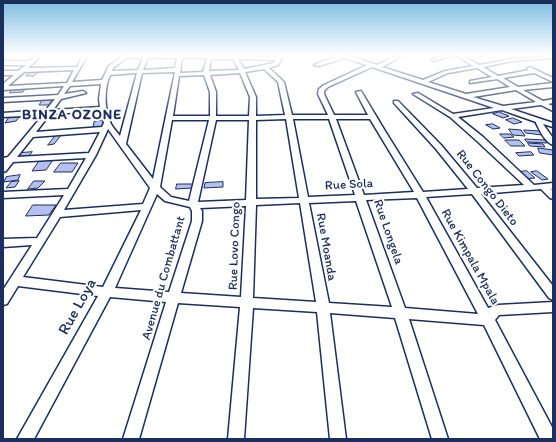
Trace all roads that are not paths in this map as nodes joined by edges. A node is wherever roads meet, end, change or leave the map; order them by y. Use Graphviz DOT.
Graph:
graph roads {
  1 [pos="16,76"];
  2 [pos="74,76"];
  3 [pos="114,76"];
  4 [pos="139,76"];
  5 [pos="176,76"];
  6 [pos="207,76"];
  7 [pos="244,76"];
  8 [pos="276,76"];
  9 [pos="353,76"];
  10 [pos="404,76"];
  11 [pos="438,76"];
  12 [pos="505,76"];
  13 [pos="106,77"];
  14 [pos="496,77"];
  15 [pos="423,82"];
  16 [pos="472,82"];
  17 [pos="70,83"];
  18 [pos="553,85"];
  19 [pos="4,86"];
  20 [pos="29,86"];
  21 [pos="516,88"];
  22 [pos="359,92"];
  23 [pos="83,93"];
  24 [pos="416,94"];
  25 [pos="60,97"];
  26 [pos="465,97"];
  27 [pos="17,99"];
  28 [pos="3,100"];
  29 [pos="553,101"];
  30 [pos="396,102"];
  31 [pos="541,102"];
  32 [pos="104,109"];
  33 [pos="504,109"];
  34 [pos="553,109"];
  35 [pos="48,112"];
  36 [pos="3,114"];
  37 [pos="452,116"];
  38 [pos="371,117"];
  39 [pos="170,118"];
  40 [pos="213,118"];
  41 [pos="289,118"];
  42 [pos="332,118"];
  43 [pos="251,119"];
  44 [pos="542,121"];
  45 [pos="553,125"];
  46 [pos="106,126"];
  47 [pos="30,135"];
  48 [pos="553,142"];
  49 [pos="122,145"];
  50 [pos="92,155"];
  51 [pos="7,160"];
  52 [pos="3,169"];
  53 [pos="548,186"];
  54 [pos="155,188"];
  55 [pos="532,188"];
  56 [pos="71,192"];
  57 [pos="474,192"];
  58 [pos="3,195"];
  59 [pos="420,195"];
  60 [pos="553,196"];
  61 [pos="361,197"];
  62 [pos="304,200"];
  63 [pos="251,203"];
  64 [pos="193,205"];
  65 [pos="147,207"];
  66 [pos="57,214"];
  67 [pos="40,241"];
  68 [pos="3,243"];
  69 [pos="16,281"];
  70 [pos="107,292"];
  71 [pos="553,295"];
  72 [pos="173,297"];
  73 [pos="3,300"];
  74 [pos="247,302"];
  75 [pos="323,307"];
  76 [pos="553,307"];
  77 [pos="400,312"];
  78 [pos="488,320"];
  79 [pos="25,439"];
  80 [pos="131,439"];
  81 [pos="236,439"];
  82 [pos="338,439"];
  83 [pos="440,439"];
  84 [pos="549,439"];
  1 -- 19 [label="street"];
  2 -- 17 [label="street"];
  3 -- 13 [label="street"];
  4 -- 49 [label="street"];
  5 -- 39 [label="street, Rue Loya"];
  6 -- 40 [label="street"];
  7 -- 43 [label="street, Rue Lovo Congo"];
  8 -- 41 [label="street, Rue Moanda"];
  9 -- 42 [label="street, Rue Longela"];
  10 -- 15 [label="street"];
  11 -- 15 [label="street"];
  12 -- 14 [label="street"];
  13 -- 17 [label="street"];
  13 -- 32 [label="street, Avenue du Combattant"];
  14 -- 16 [label="street"];
  14 -- 21 [label="street"];
  15 -- 26 [label="street"];
  17 -- 20 [label="street"];
  17 -- 25 [label="street"];
  18 -- 21 [label="street"];
  19 -- 20 [label="street"];
  20 -- 27 [label="street"];
  21 -- 26 [label="street"];
  21 -- 31 [label="street"];
  22 -- 38 [label="street, Rue Kimpala Mpala"];
  23 -- 25 [label="street"];
  24 -- 37 [label="street"];
  25 -- 27 [label="street"];
  25 -- 35 [label="street"];
  26 -- 33 [label="street"];
  27 -- 28 [label="street"];
  27 -- 36 [label="street"];
  29 -- 31 [label="street"];
  30 -- 57 [label="street, Rue Congo Dieto"];
  31 -- 33 [label="street"];
  31 -- 34 [label="street"];
  32 -- 35 [label="street"];
  32 -- 46 [label="street, Avenue du Combattant"];
  33 -- 37 [label="street"];
  33 -- 44 [label="street"];
  35 -- 36 [label="street"];
  35 -- 47 [label="street"];
  37 -- 55 [label="street"];
  38 -- 42 [label="street"];
  38 -- 59 [label="street, Rue Kimpala Mpala"];
  39 -- 40 [label="street"];
  39 -- 54 [label="street, Rue Loya"];
  40 -- 43 [label="street"];
  40 -- 64 [label="street"];
  41 -- 42 [label="street"];
  41 -- 43 [label="street"];
  41 -- 62 [label="street, Rue Moanda"];
  42 -- 61 [label="street, Rue Longela"];
  43 -- 63 [label="street, Rue Lovo Congo"];
  44 -- 45 [label="street"];
  44 -- 48 [label="street"];
  46 -- 47 [label="street"];
  46 -- 49 [label="street, Avenue du Combattant"];
  46 -- 50 [label="street"];
  47 -- 51 [label="street"];
  49 -- 54 [label="street, Avenue du Combattant"];
  50 -- 51 [label="street"];
  50 -- 56 [label="street"];
  51 -- 52 [label="street"];
  53 -- 55 [label="street, Rue Sola"];
  53 -- 60 [label="street"];
  54 -- 64 [label="street, Avenue du Combattant"];
  54 -- 65 [label="street, Rue Loya"];
  55 -- 57 [label="street, Rue Sola"];
  56 -- 58 [label="street"];
  56 -- 66 [label="street"];
  57 -- 59 [label="street, Rue Sola"];
  57 -- 71 [label="street, Rue Congo Dieto"];
  59 -- 61 [label="street, Rue Sola"];
  59 -- 78 [label="street, Rue Kimpala Mpala"];
  61 -- 62 [label="street, Rue Sola"];
  61 -- 77 [label="street, Rue Longela"];
  62 -- 63 [label="street, Rue Sola"];
  62 -- 75 [label="street, Rue Moanda"];
  63 -- 64 [label="street, Rue Sola"];
  63 -- 74 [label="street, Rue Lovo Congo"];
  64 -- 72 [label="street, Avenue du Combattant"];
  65 -- 66 [label="street"];
  65 -- 70 [label="street, Rue Loya"];
  66 -- 67 [label="street"];
  67 -- 68 [label="street"];
  67 -- 69 [label="street"];
  69 -- 70 [label="street"];
  69 -- 73 [label="street"];
  70 -- 72 [label="street"];
  70 -- 79 [label="street, Rue Loya"];
  72 -- 74 [label="street"];
  72 -- 80 [label="street, Avenue du Combattant"];
  74 -- 75 [label="street"];
  74 -- 81 [label="street, Rue Lovo Congo"];
  75 -- 77 [label="street"];
  75 -- 82 [label="street, Rue Moanda"];
  76 -- 78 [label="street"];
  77 -- 78 [label="street"];
  77 -- 83 [label="street, Rue Longela"];
  78 -- 84 [label="street, Rue Kimpala Mpala"];
}
